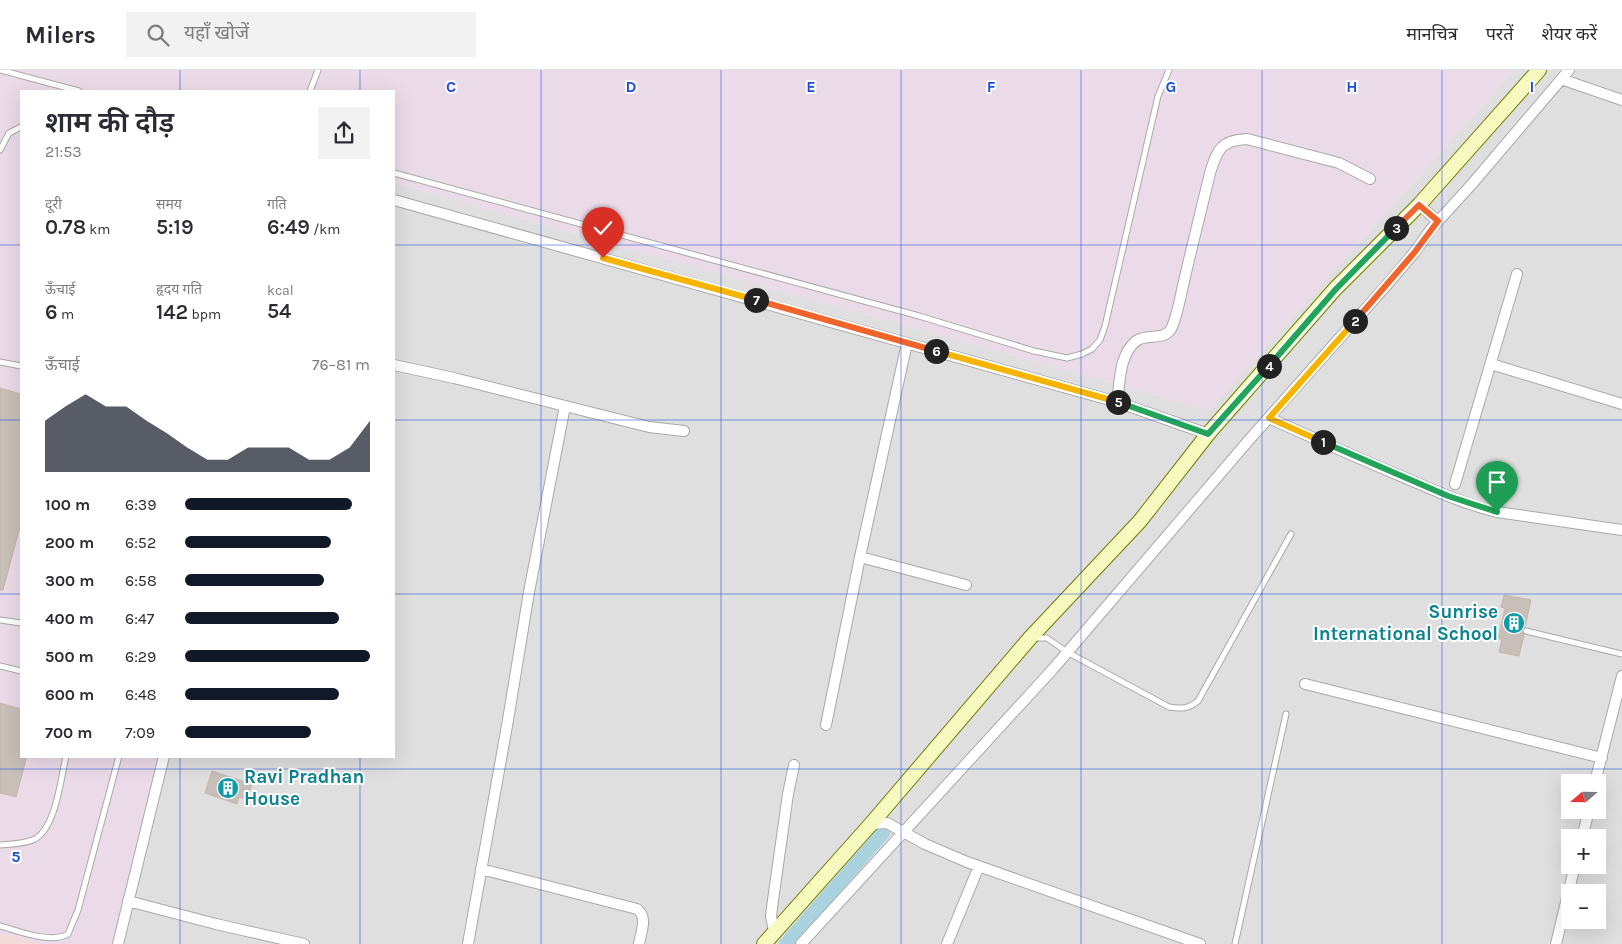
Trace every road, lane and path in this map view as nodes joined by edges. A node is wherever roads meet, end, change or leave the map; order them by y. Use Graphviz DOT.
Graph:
graph roads {
  1 [pos="0,70"];
  2 [pos="318,70"];
  3 [pos="1169,70"];
  4 [pos="1538,70"];
  5 [pos="1569,70"];
  6 [pos="1561,80"];
  7 [pos="75,90"];
  8 [pos="310,90"];
  9 [pos="1622,100"];
  10 [pos="20,128"];
  11 [pos="0,150"];
  12 [pos="395,173"];
  13 [pos="1370,180"];
  14 [pos="395,200"];
  15 [pos="1419,205"];
  16 [pos="1438,221"];
  17 [pos="1518,274"];
  18 [pos="907,343"];
  19 [pos="0,362"];
  20 [pos="1491,364"];
  21 [pos="395,365"];
  22 [pos="20,366"];
  23 [pos="1117,402"];
  24 [pos="1622,404"];
  25 [pos="565,406"];
  26 [pos="1269,418"];
  27 [pos="684,431"];
  28 [pos="1208,434"];
  29 [pos="1454,484"];
  30 [pos="1622,530"];
  31 [pos="1291,534"];
  32 [pos="860,557"];
  33 [pos="966,585"];
  34 [pos="0,620"];
  35 [pos="20,623"];
  36 [pos="1526,632"];
  37 [pos="1030,638"];
  38 [pos="1064,650"];
  39 [pos="1622,654"];
  40 [pos="0,666"];
  41 [pos="20,671"];
  42 [pos="1622,676"];
  43 [pos="1305,684"];
  44 [pos="1286,714"];
  45 [pos="826,725"];
  46 [pos="66,758"];
  47 [pos="118,758"];
  48 [pos="164,758"];
  49 [pos="1602,758"];
  50 [pos="794,765"];
  51 [pos="1598,774"];
  52 [pos="871,824"];
  53 [pos="900,832"];
  54 [pos="0,845"];
  55 [pos="979,866"];
  56 [pos="481,869"];
  57 [pos="1573,874"];
  58 [pos="128,901"];
  59 [pos="0,926"];
  60 [pos="765,943"];
  61 [pos="118,944"];
  62 [pos="304,944"];
  63 [pos="468,944"];
  64 [pos="640,944"];
  65 [pos="801,944"];
  66 [pos="947,944"];
  67 [pos="1200,944"];
  68 [pos="1235,944"];
  69 [pos="1556,944"];
  1 -- 7 [label="lane"];
  2 -- 8 [label="lane"];
  3 -- 12 [label="lane"];
  4 -- 15 [label="street"];
  5 -- 6 [label="street"];
  6 -- 9 [label="street"];
  6 -- 16 [label="street"];
  10 -- 11 [label="lane"];
  13 -- 23 [label="street"];
  14 -- 18 [label="street"];
  15 -- 16 [label="street"];
  15 -- 28 [label="street"];
  16 -- 26 [label="street"];
  17 -- 20 [label="street"];
  18 -- 23 [label="street"];
  18 -- 32 [label="street"];
  19 -- 22 [label="lane"];
  20 -- 24 [label="street"];
  20 -- 29 [label="street"];
  21 -- 25 [label="street"];
  23 -- 28 [label="street"];
  25 -- 27 [label="street"];
  25 -- 56 [label="street"];
  26 -- 30 [label="street"];
  26 -- 38 [label="street"];
  28 -- 37 [label="street"];
  31 -- 38 [label="lane"];
  32 -- 33 [label="street"];
  32 -- 45 [label="street"];
  34 -- 35 [label="lane"];
  36 -- 39 [label="lane"];
  37 -- 38 [label="lane"];
  37 -- 52 [label="street"];
  38 -- 53 [label="street"];
  40 -- 41 [label="lane"];
  42 -- 49 [label="street"];
  43 -- 49 [label="street"];
  44 -- 68 [label="lane"];
  46 -- 54 [label="lane"];
  47 -- 59 [label="lane"];
  48 -- 58 [label="street"];
  49 -- 51 [label="street"];
  50 -- 60 [label="street"];
  52 -- 53 [label="street"];
  52 -- 60 [label="street"];
  53 -- 55 [label="street"];
  53 -- 65 [label="street"];
  55 -- 66 [label="street"];
  55 -- 67 [label="street"];
  56 -- 63 [label="street"];
  56 -- 64 [label="street"];
  57 -- 69 [label="street"];
  58 -- 61 [label="street"];
  58 -- 62 [label="street"];
}
